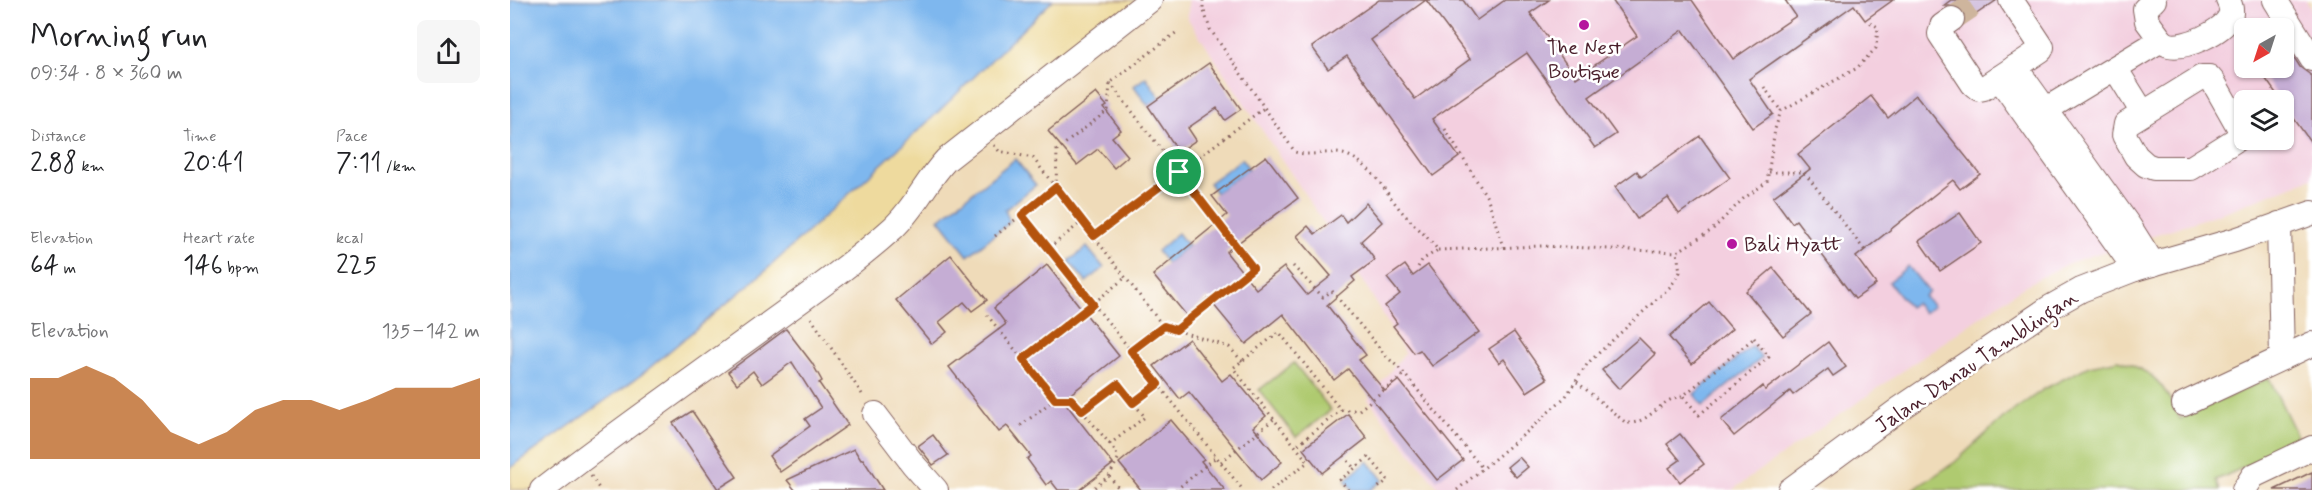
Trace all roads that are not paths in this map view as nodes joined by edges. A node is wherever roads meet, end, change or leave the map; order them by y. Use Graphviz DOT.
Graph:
graph roads {
  1 [pos="1150,0"];
  2 [pos="2011,0"];
  3 [pos="2154,0"];
  4 [pos="2228,0"];
  5 [pos="2275,0"];
  6 [pos="1952,19"];
  7 [pos="2161,40"];
  8 [pos="2312,58"];
  9 [pos="2115,68"];
  10 [pos="2007,72"];
  11 [pos="2045,110"];
  12 [pos="2143,112"];
  13 [pos="2312,213"];
  14 [pos="2279,224"];
  15 [pos="2144,267"];
  16 [pos="2312,344"];
  17 [pos="2282,358"];
  18 [pos="2184,404"];
  19 [pos="875,414"];
  20 [pos="2312,448"];
  21 [pos="542,490"];
  22 [pos="936,490"];
  23 [pos="1790,490"];
  24 [pos="2244,490"];
  1 -- 21 [label="street"];
  2 -- 10 [label="street"];
  3 -- 7 [label="street"];
  4 -- 7 [label="street"];
  5 -- 8 [label="street"];
  6 -- 10 [label="street"];
  7 -- 9 [label="street"];
  9 -- 11 [label="street"];
  9 -- 12 [label="street"];
  10 -- 11 [label="street"];
  10 -- 15 [label="street"];
  11 -- 15 [label="street"];
  12 -- 12 [label="street"];
  13 -- 14 [label="street, Jalan Danau Tamblingan"];
  14 -- 15 [label="street, Jalan Danau Tamblingan"];
  14 -- 17 [label="street"];
  15 -- 23 [label="street, Jalan Danau Tamblingan"];
  16 -- 17 [label="street"];
  17 -- 18 [label="street"];
  19 -- 22 [label="street"];
  20 -- 24 [label="street"];
}
